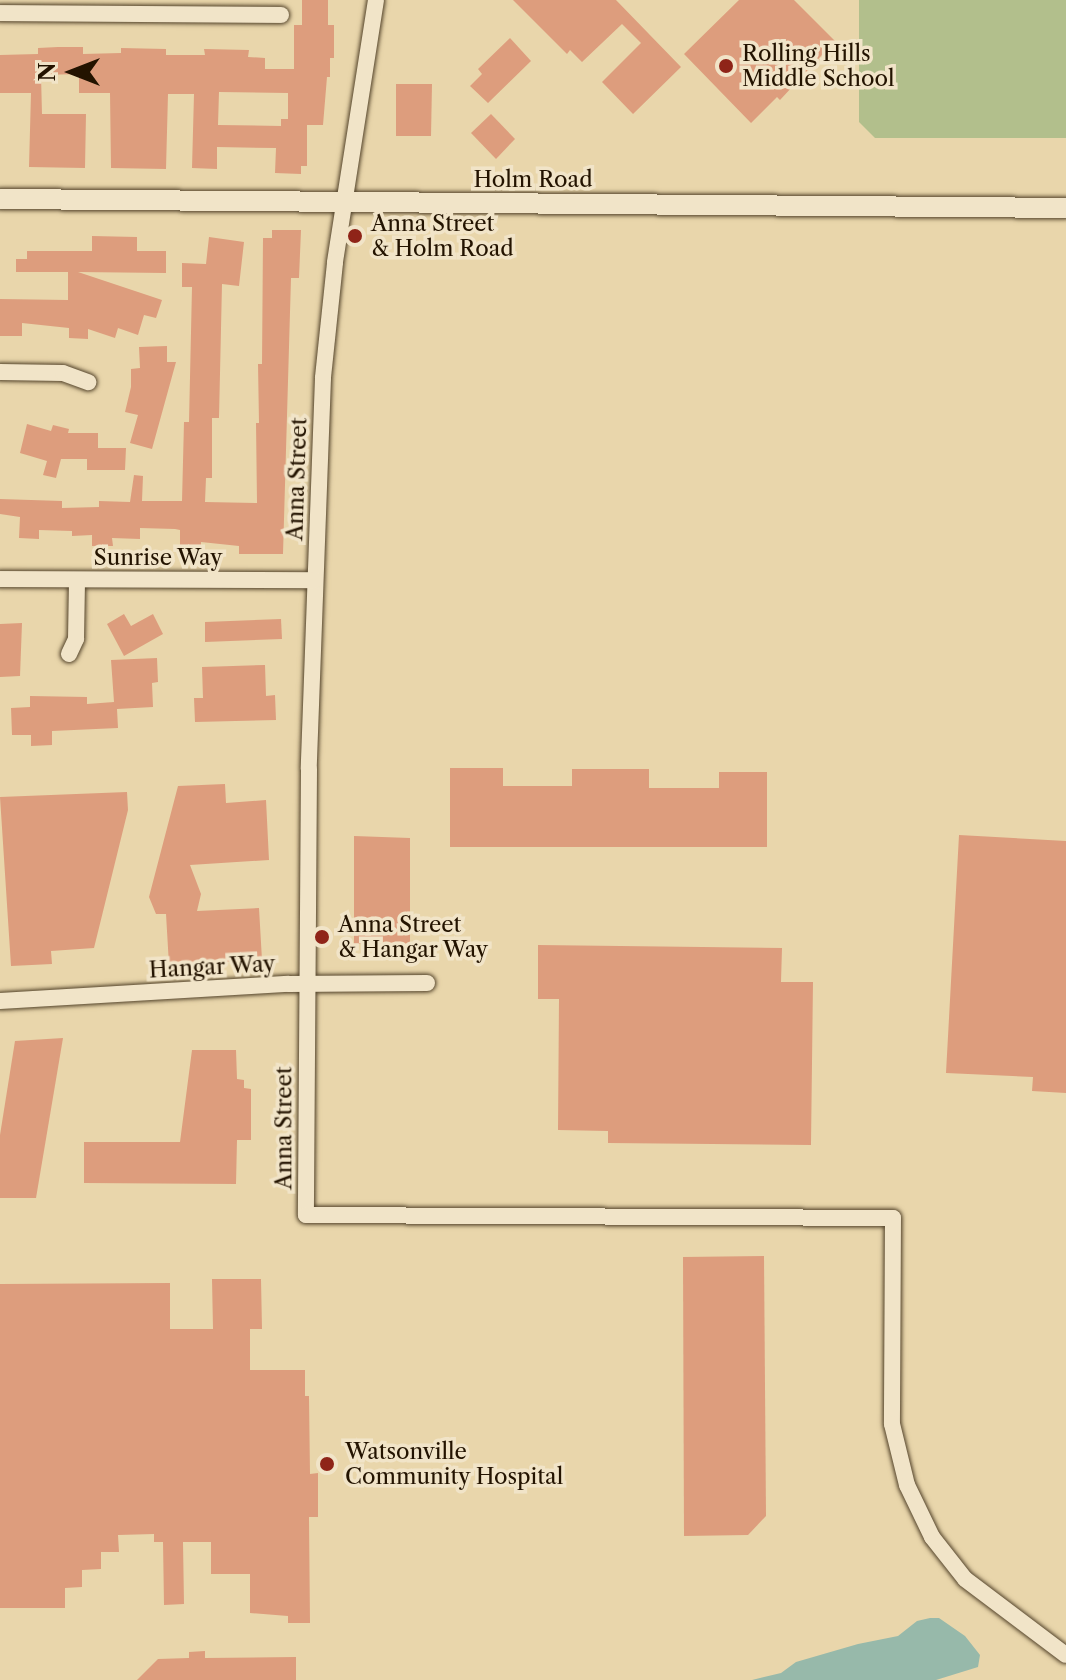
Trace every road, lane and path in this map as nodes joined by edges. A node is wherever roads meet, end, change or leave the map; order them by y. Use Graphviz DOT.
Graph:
graph roads {
  1 [pos="376,0"];
  2 [pos="0,13"];
  3 [pos="281,15"];
  4 [pos="0,199"];
  5 [pos="344,202"];
  6 [pos="1066,208"];
  7 [pos="0,372"];
  8 [pos="88,382"];
  9 [pos="0,579"];
  10 [pos="77,580"];
  11 [pos="315,580"];
  12 [pos="69,654"];
  13 [pos="427,983"];
  14 [pos="307,984"];
  15 [pos="0,1001"];
  16 [pos="1066,1655"];
  1 -- 5 [label="street, Anna Street"];
  2 -- 3 [label="street"];
  4 -- 5 [label="street, Holm Road"];
  5 -- 6 [label="street, Holm Road"];
  5 -- 11 [label="street, Anna Street"];
  7 -- 8 [label="street"];
  9 -- 10 [label="street, Sunrise Way"];
  10 -- 11 [label="street, Sunrise Way"];
  10 -- 12 [label="street"];
  11 -- 14 [label="street, Anna Street"];
  13 -- 14 [label="street, Hangar Way"];
  14 -- 15 [label="street, Hangar Way"];
  14 -- 16 [label="street, Anna Street"];
}
